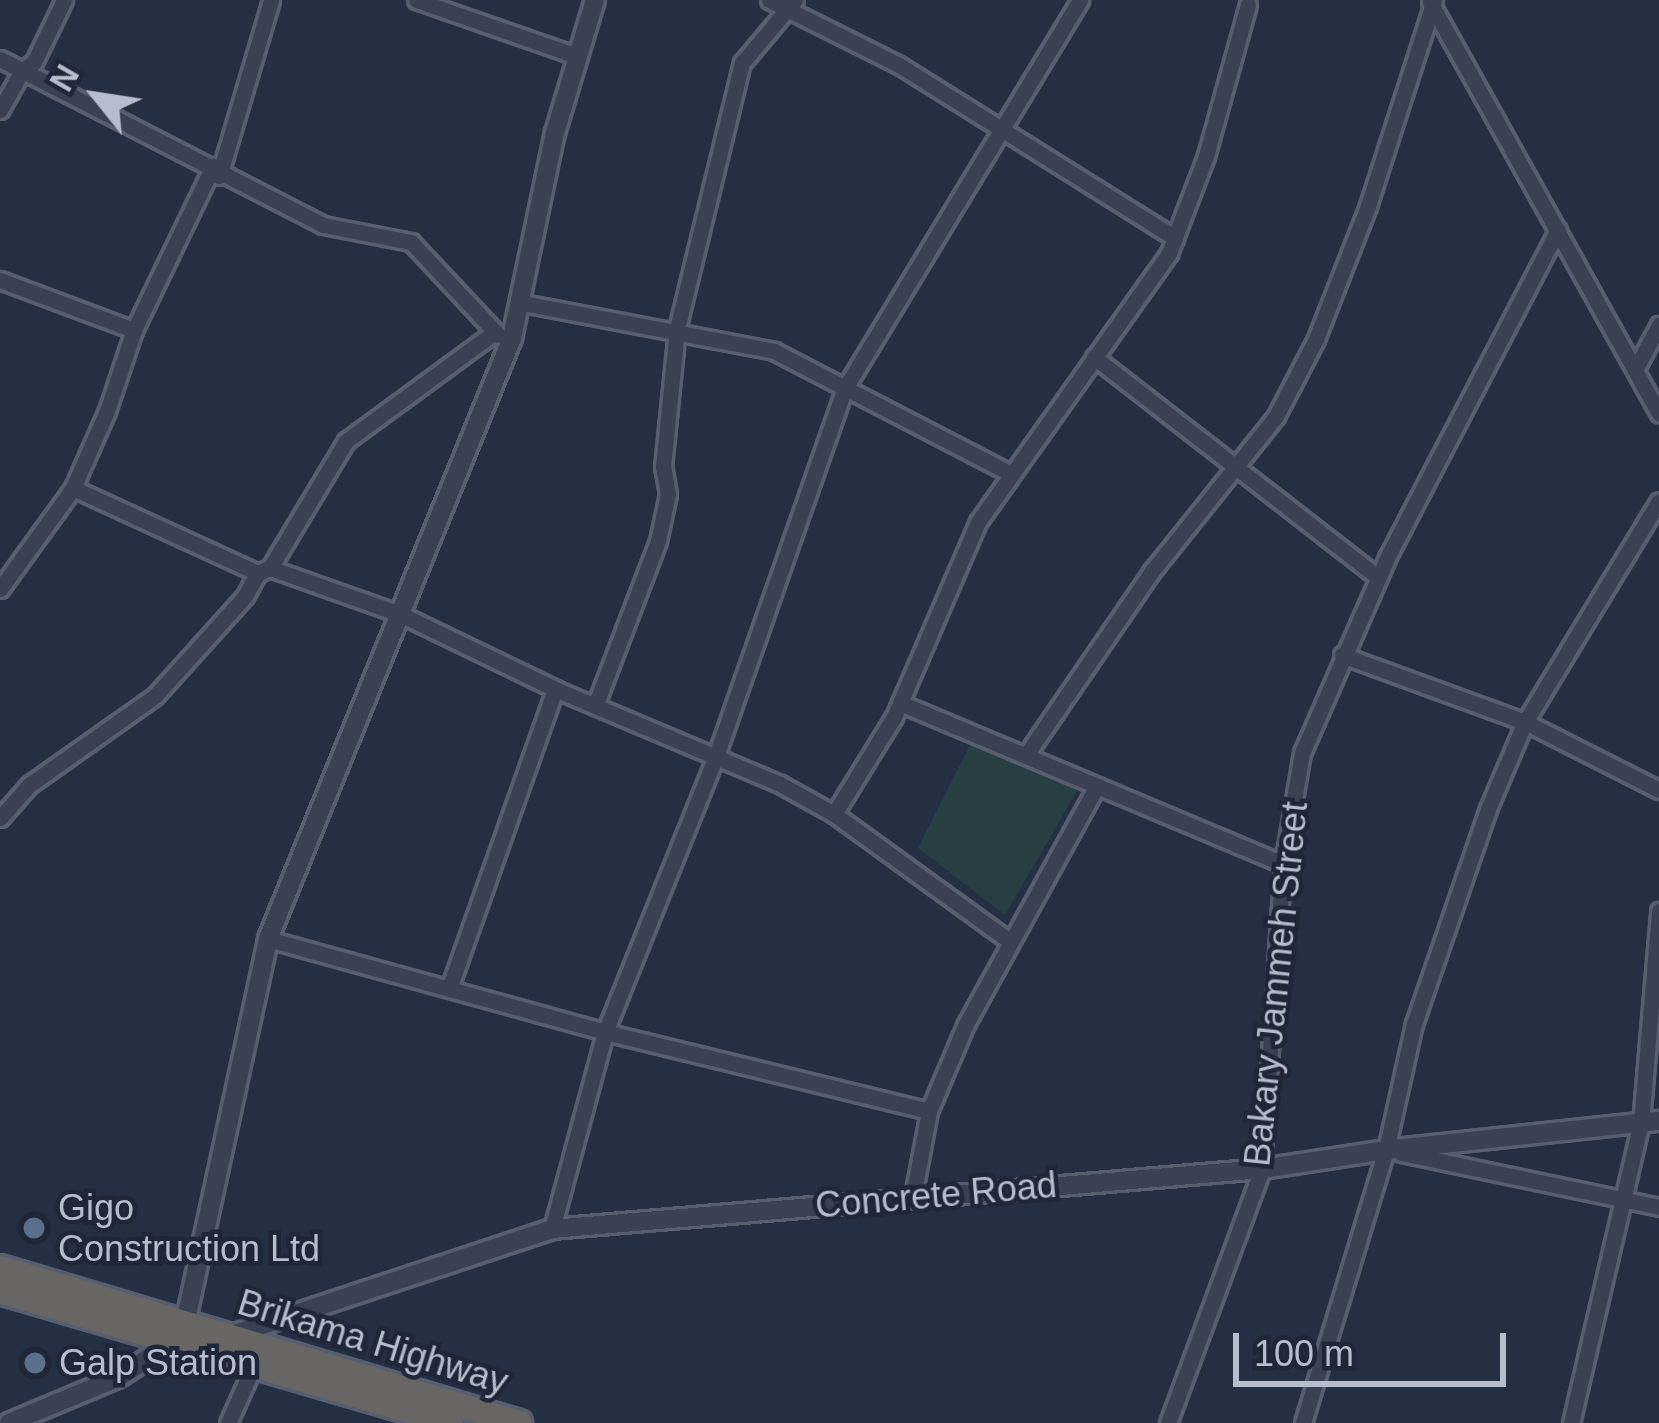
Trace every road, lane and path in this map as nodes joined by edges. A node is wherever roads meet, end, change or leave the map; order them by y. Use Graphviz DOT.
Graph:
graph roads {
  1 [pos="64,0"];
  2 [pos="271,0"];
  3 [pos="416,0"];
  4 [pos="595,0"];
  5 [pos="770,0"];
  6 [pos="1080,0"];
  7 [pos="1431,1"];
  8 [pos="792,4"];
  9 [pos="1248,5"];
  10 [pos="577,56"];
  11 [pos="0,59"];
  12 [pos="22,71"];
  13 [pos="0,110"];
  14 [pos="1002,126"];
  15 [pos="216,171"];
  16 [pos="1558,230"];
  17 [pos="1175,238"];
  18 [pos="0,280"];
  19 [pos="523,303"];
  20 [pos="1659,325"];
  21 [pos="677,329"];
  22 [pos="134,330"];
  23 [pos="502,336"];
  24 [pos="1094,357"];
  25 [pos="1636,368"];
  26 [pos="845,388"];
  27 [pos="1659,413"];
  28 [pos="1238,468"];
  29 [pos="1009,473"];
  30 [pos="73,488"];
  31 [pos="1659,501"];
  32 [pos="264,571"];
  33 [pos="1378,577"];
  34 [pos="0,589"];
  35 [pos="400,614"];
  36 [pos="1342,655"];
  37 [pos="555,689"];
  38 [pos="900,703"];
  39 [pos="595,706"];
  40 [pos="1525,722"];
  41 [pos="717,753"];
  42 [pos="1026,755"];
  43 [pos="1096,788"];
  44 [pos="1659,790"];
  45 [pos="834,814"];
  46 [pos="0,818"];
  47 [pos="1283,864"];
  48 [pos="1659,910"];
  49 [pos="268,938"];
  50 [pos="1008,940"];
  51 [pos="450,986"];
  52 [pos="605,1032"];
  53 [pos="929,1111"];
  54 [pos="1650,1122"];
  55 [pos="1386,1150"];
  56 [pos="1262,1169"];
  57 [pos="913,1196"];
  58 [pos="1627,1198"];
  59 [pos="1659,1207"];
  60 [pos="552,1228"];
  61 [pos="8,1282"];
  62 [pos="179,1333"];
  63 [pos="229,1336"];
  64 [pos="255,1363"];
  65 [pos="418,1418"];
  66 [pos="9,1423"];
  67 [pos="228,1423"];
  68 [pos="450,1423"];
  69 [pos="519,1423"];
  70 [pos="1168,1423"];
  71 [pos="1303,1423"];
  72 [pos="1571,1423"];
  1 -- 12 [label="street"];
  2 -- 15 [label="street"];
  3 -- 10 [label="street"];
  4 -- 10 [label="street"];
  5 -- 8 [label="street"];
  6 -- 14 [label="street"];
  7 -- 16 [label="street"];
  7 -- 28 [label="street"];
  8 -- 14 [label="street"];
  8 -- 21 [label="street"];
  9 -- 17 [label="street"];
  10 -- 19 [label="street"];
  11 -- 12 [label="street"];
  12 -- 13 [label="street"];
  12 -- 15 [label="street"];
  14 -- 17 [label="street"];
  14 -- 26 [label="street"];
  15 -- 22 [label="street"];
  15 -- 23 [label="street"];
  16 -- 25 [label="street"];
  16 -- 33 [label="street, Bakary Jammeh Street"];
  17 -- 24 [label="street"];
  18 -- 22 [label="street"];
  19 -- 21 [label="street"];
  19 -- 23 [label="street"];
  20 -- 25 [label="street"];
  21 -- 26 [label="street"];
  21 -- 39 [label="street"];
  22 -- 30 [label="street"];
  23 -- 32 [label="street"];
  23 -- 35 [label="street"];
  24 -- 28 [label="street"];
  24 -- 29 [label="street"];
  25 -- 27 [label="street"];
  26 -- 29 [label="street"];
  26 -- 41 [label="street"];
  28 -- 33 [label="street"];
  28 -- 42 [label="street"];
  29 -- 38 [label="street"];
  30 -- 32 [label="street"];
  30 -- 34 [label="street"];
  31 -- 40 [label="street"];
  32 -- 35 [label="street"];
  32 -- 46 [label="street"];
  33 -- 36 [label="street, Bakary Jammeh Street"];
  35 -- 37 [label="street"];
  35 -- 49 [label="street"];
  36 -- 40 [label="street"];
  36 -- 47 [label="street, Bakary Jammeh Street"];
  37 -- 39 [label="street"];
  37 -- 51 [label="street"];
  38 -- 42 [label="street"];
  38 -- 45 [label="street"];
  39 -- 41 [label="street"];
  40 -- 44 [label="street"];
  40 -- 55 [label="street"];
  41 -- 45 [label="street"];
  41 -- 52 [label="street"];
  42 -- 43 [label="street"];
  43 -- 47 [label="street"];
  43 -- 50 [label="street"];
  45 -- 50 [label="street"];
  47 -- 56 [label="street, Bakary Jammeh Street"];
  48 -- 54 [label="street"];
  49 -- 51 [label="street"];
  49 -- 62 [label="street"];
  50 -- 53 [label="street"];
  51 -- 52 [label="street"];
  52 -- 53 [label="street"];
  52 -- 60 [label="street"];
  53 -- 57 [label="street"];
  54 -- 55 [label="street, Concrete Road"];
  54 -- 58 [label="street"];
  55 -- 56 [label="street, Concrete Road"];
  55 -- 58 [label="street"];
  55 -- 71 [label="street"];
  56 -- 57 [label="street, Concrete Road"];
  56 -- 70 [label="street, Bakary Jammeh Street"];
  57 -- 60 [label="street, Concrete Road"];
  58 -- 59 [label="street"];
  58 -- 72 [label="street"];
  60 -- 63 [label="street, Concrete Road"];
  61 -- 62 [label="highway, Brikama Highway"];
  62 -- 63 [label="highway, Brikama Highway"];
  62 -- 64 [label="highway, Brikama Highway"];
  62 -- 66 [label="street"];
  63 -- 69 [label="highway, Brikama Highway"];
  64 -- 65 [label="highway, Brikama Highway"];
  64 -- 67 [label="street"];
  65 -- 68 [label="highway, Brikama Highway"];
}
